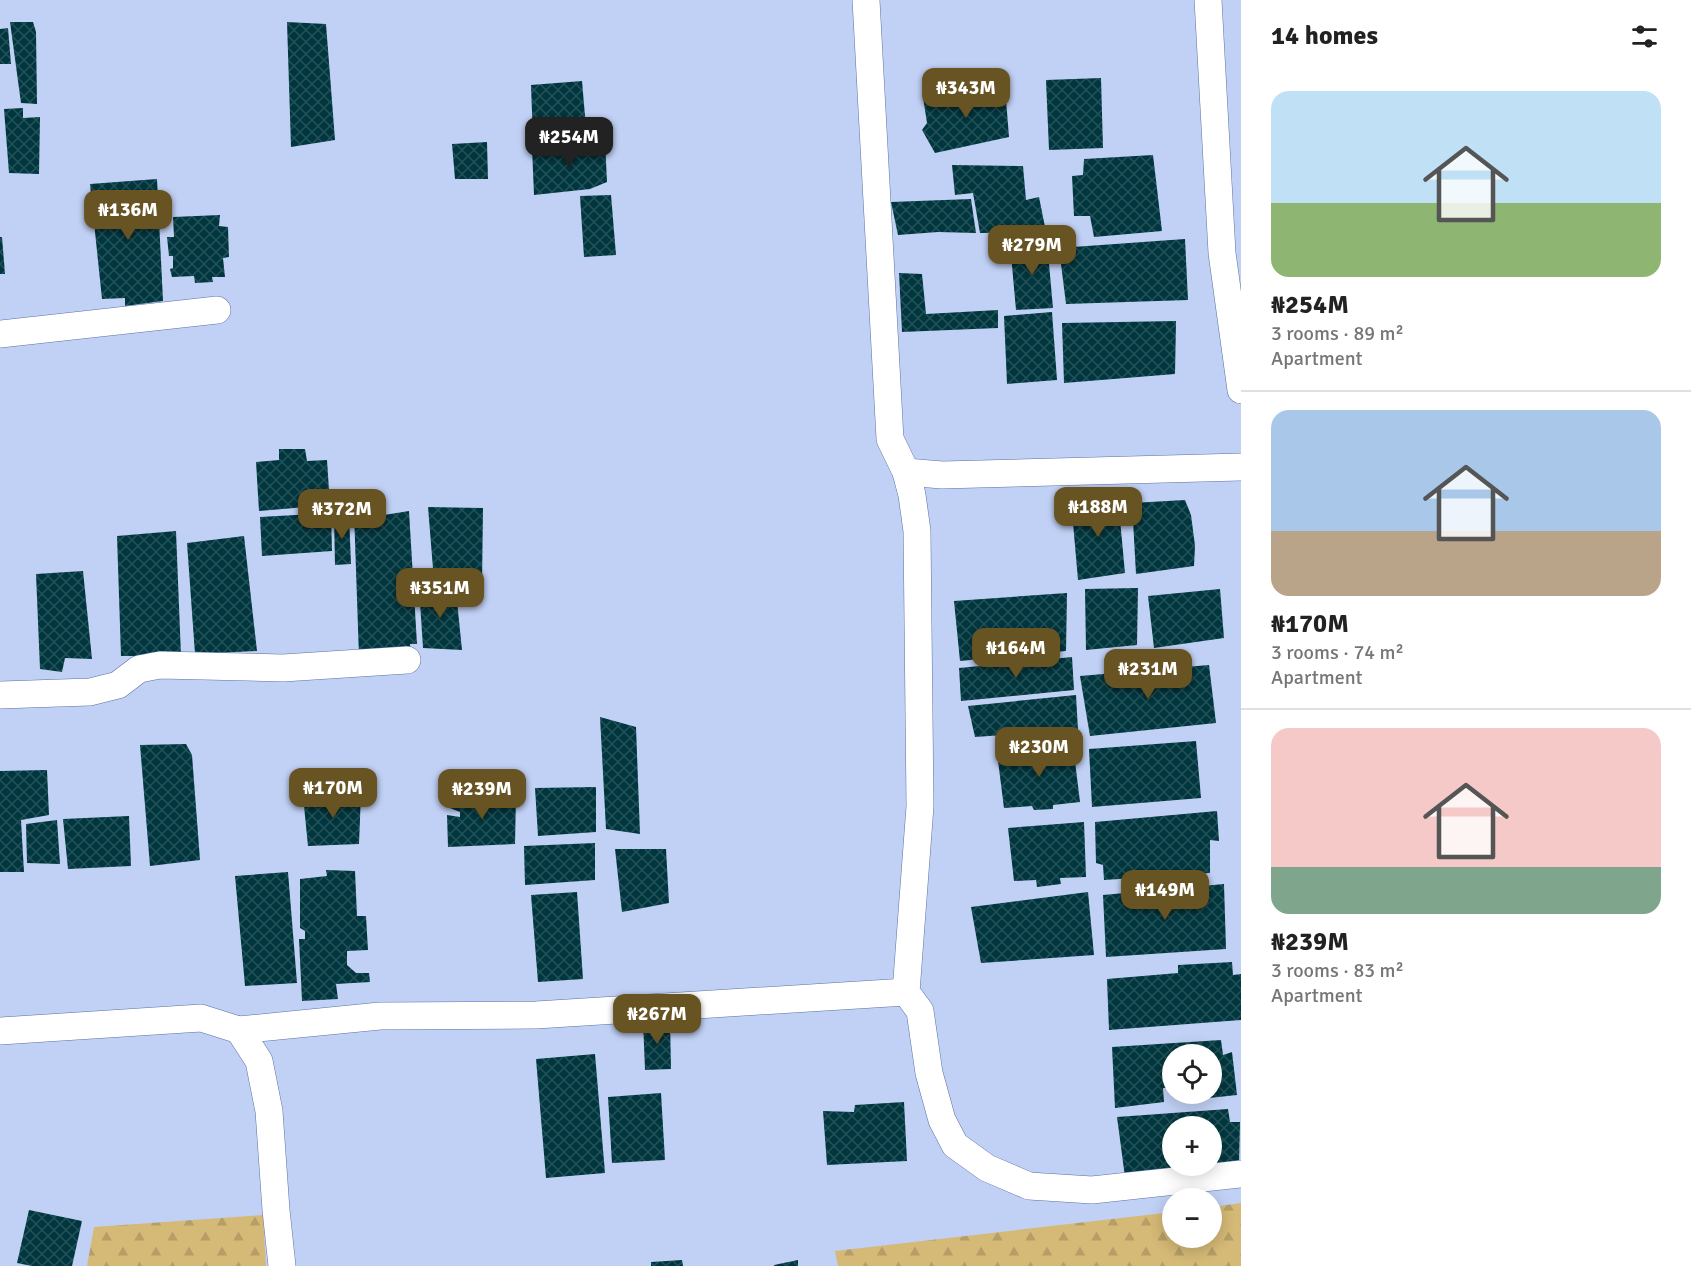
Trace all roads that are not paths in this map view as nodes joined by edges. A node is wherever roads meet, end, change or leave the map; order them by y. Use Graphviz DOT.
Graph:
graph roads {
  1 [pos="866,0"];
  2 [pos="1208,0"];
  3 [pos="1232,253"];
  4 [pos="217,310"];
  5 [pos="0,334"];
  6 [pos="1241,390"];
  7 [pos="1241,467"];
  8 [pos="906,472"];
  9 [pos="407,660"];
  10 [pos="0,695"];
  11 [pos="906,992"];
  12 [pos="239,1030"];
  13 [pos="0,1031"];
  14 [pos="1241,1174"];
  15 [pos="282,1266"];
  1 -- 8 [label="street"];
  2 -- 3 [label="street"];
  3 -- 6 [label="street"];
  4 -- 5 [label="street"];
  7 -- 8 [label="street"];
  8 -- 11 [label="street"];
  9 -- 10 [label="street"];
  11 -- 12 [label="street"];
  11 -- 14 [label="street"];
  12 -- 13 [label="street"];
  12 -- 15 [label="street"];
}
